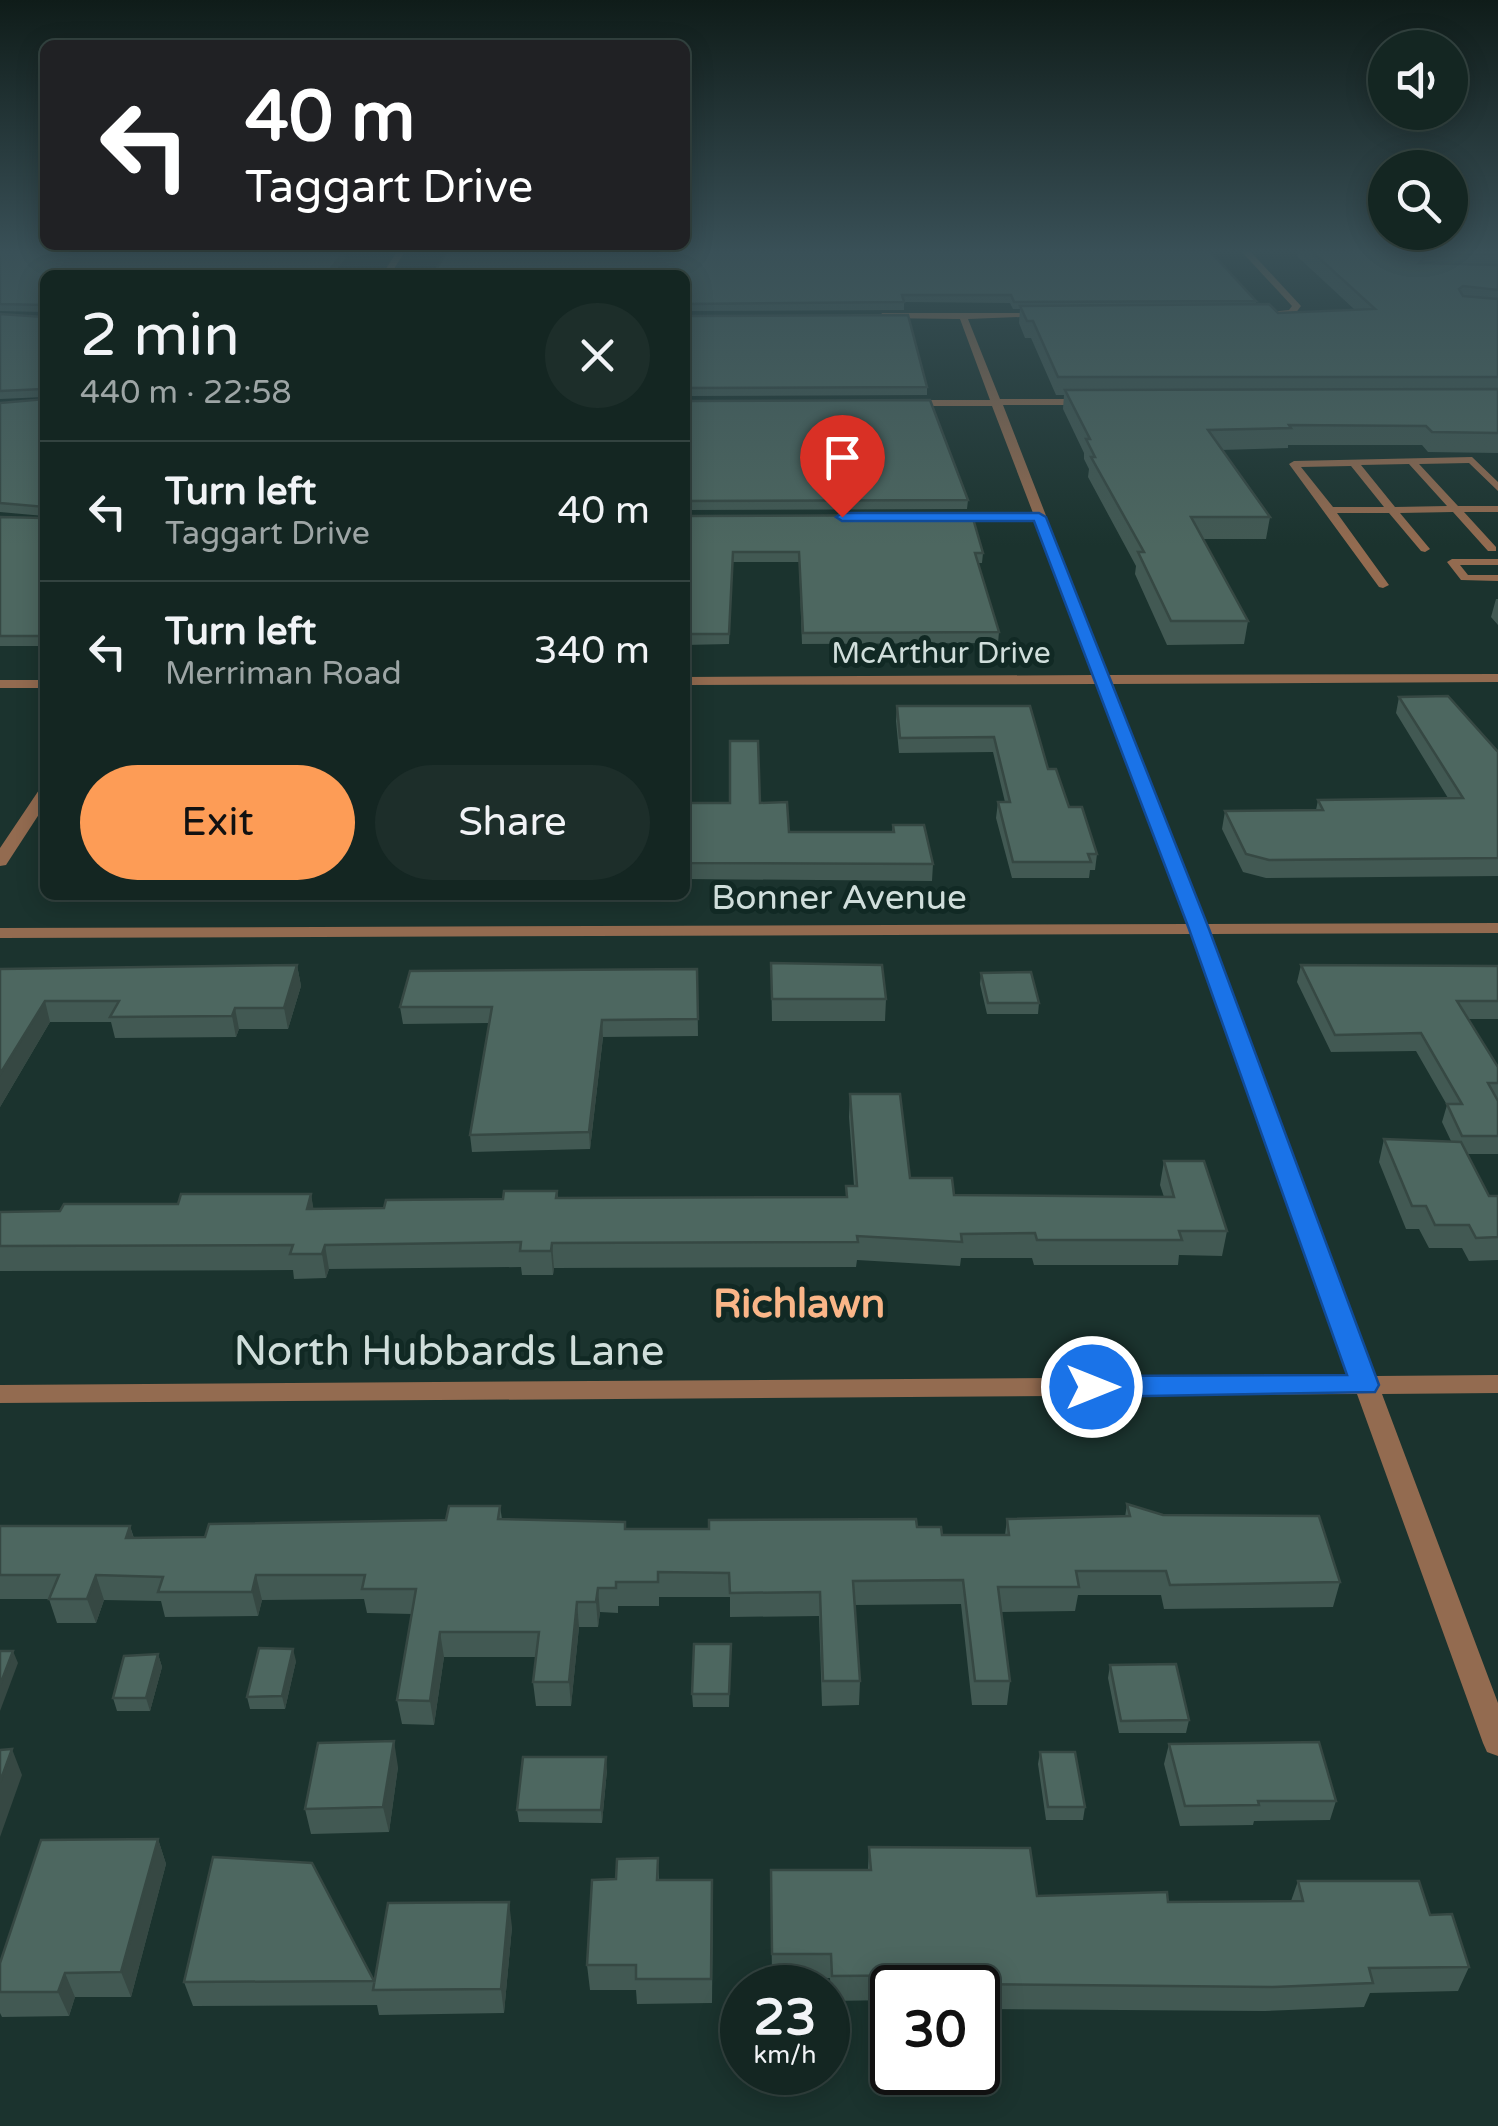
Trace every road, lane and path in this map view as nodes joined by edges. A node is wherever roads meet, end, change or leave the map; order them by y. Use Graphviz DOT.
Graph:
graph roads {
  1 [pos="975,348"];
  2 [pos="898,402"];
  3 [pos="996,402"];
  4 [pos="1112,402"];
  5 [pos="1352,461"];
  6 [pos="1411,461"];
  7 [pos="1498,488"];
  8 [pos="1330,510"];
  9 [pos="1394,510"];
  10 [pos="1454,510"];
  11 [pos="1498,510"];
  12 [pos="921,517"];
  13 [pos="1039,517"];
  14 [pos="1426,549"];
  15 [pos="1492,549"];
  16 [pos="1498,562"];
  17 [pos="1498,578"];
  18 [pos="1383,584"];
  19 [pos="1498,678"];
  20 [pos="1101,679"];
  21 [pos="690,681"];
  22 [pos="0,684"];
  23 [pos="40,684"];
  24 [pos="40,801"];
  25 [pos="0,861"];
  26 [pos="1498,928"];
  27 [pos="1199,929"];
  28 [pos="0,932"];
  29 [pos="1498,1384"];
  30 [pos="1365,1385"];
  31 [pos="0,1394"];
  32 [pos="1498,1743"];
  1 -- 3 [label="street"];
  2 -- 3 [label="street"];
  3 -- 4 [label="street"];
  3 -- 13 [label="street"];
  5 -- 6 [label="lane"];
  5 -- 8 [label="lane"];
  5 -- 9 [label="lane"];
  6 -- 7 [label="lane"];
  6 -- 10 [label="lane"];
  8 -- 9 [label="lane"];
  8 -- 18 [label="lane"];
  9 -- 10 [label="lane"];
  9 -- 14 [label="lane"];
  10 -- 11 [label="lane"];
  10 -- 15 [label="lane"];
  12 -- 13 [label="street"];
  13 -- 20 [label="street"];
  16 -- 17 [label="lane"];
  19 -- 20 [label="street, McArthur Drive"];
  20 -- 21 [label="street, McArthur Drive"];
  20 -- 27 [label="street"];
  22 -- 23 [label="street"];
  24 -- 25 [label="street"];
  26 -- 27 [label="street, Bonner Avenue"];
  27 -- 28 [label="street, Bonner Avenue"];
  27 -- 30 [label="street"];
  29 -- 30 [label="street, North Hubbards Lane"];
  30 -- 31 [label="street, North Hubbards Lane"];
  30 -- 32 [label="street"];
}
